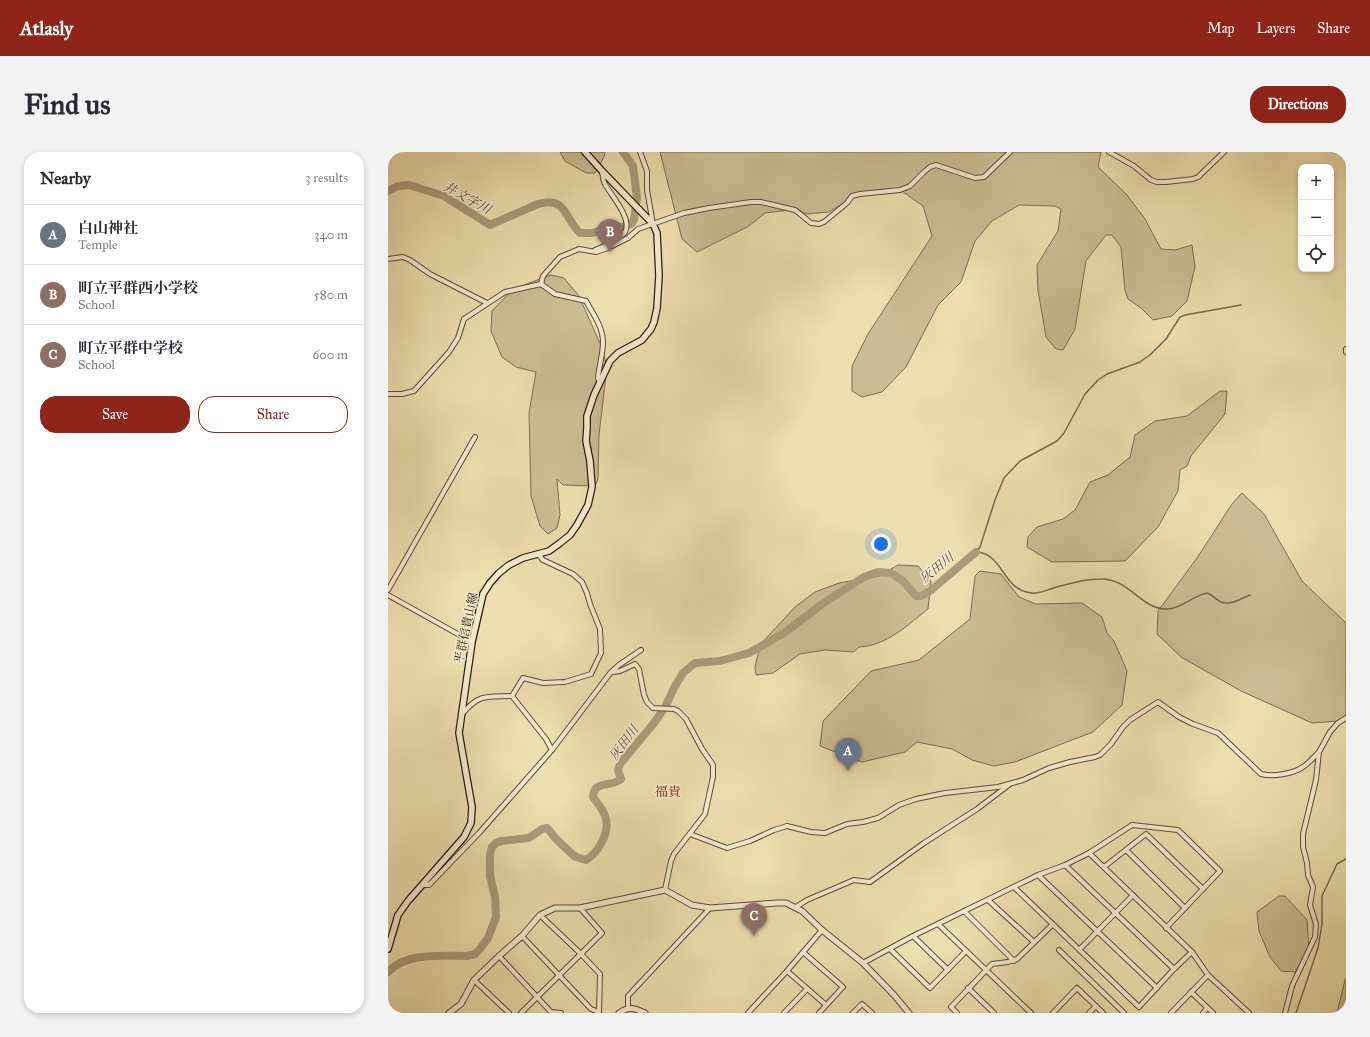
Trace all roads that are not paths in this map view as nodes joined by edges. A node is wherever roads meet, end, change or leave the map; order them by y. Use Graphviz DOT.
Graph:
graph roads {
  1 [pos="585,152"];
  2 [pos="640,152"];
  3 [pos="1010,152"];
  4 [pos="1108,152"];
  5 [pos="1224,152"];
  6 [pos="602,171"];
  7 [pos="653,224"];
  8 [pos="591,252"];
  9 [pos="388,259"];
  10 [pos="541,284"];
  11 [pos="488,303"];
  12 [pos="1346,349"];
  13 [pos="1346,352"];
  14 [pos="600,383"];
  15 [pos="388,394"];
  16 [pos="475,437"];
  17 [pos="538,554"];
  18 [pos="388,590"];
  19 [pos="388,595"];
  20 [pos="472,642"];
  21 [pos="641,650"];
  22 [pos="611,672"];
  23 [pos="512,696"];
  24 [pos="462,714"];
  25 [pos="1346,718"];
  26 [pos="552,750"];
  27 [pos="1319,752"];
  28 [pos="1012,783"];
  29 [pos="690,834"];
  30 [pos="1126,850"];
  31 [pos="1089,853"];
  32 [pos="1064,865"];
  33 [pos="1104,867"];
  34 [pos="1038,875"];
  35 [pos="422,885"];
  36 [pos="1014,887"];
  37 [pos="1203,889"];
  38 [pos="665,890"];
  39 [pos="1132,895"];
  40 [pos="988,900"];
  41 [pos="796,907"];
  42 [pos="580,908"];
  43 [pos="710,908"];
  44 [pos="1185,908"];
  45 [pos="964,911"];
  46 [pos="1115,913"];
  47 [pos="540,914"];
  48 [pos="938,924"];
  49 [pos="1052,924"];
  50 [pos="1166,928"];
  51 [pos="822,930"];
  52 [pos="1097,931"];
  53 [pos="390,935"];
  54 [pos="522,936"];
  55 [pos="913,936"];
  56 [pos="1034,942"];
  57 [pos="388,949"];
  58 [pos="890,949"];
  59 [pos="1080,949"];
  60 [pos="1059,950"];
  61 [pos="966,951"];
  62 [pos="803,952"];
  63 [pos="1192,952"];
  64 [pos="581,954"];
  65 [pos="498,956"];
  66 [pos="1014,961"];
  67 [pos="863,963"];
  68 [pos="986,969"];
  69 [pos="1174,969"];
  70 [pos="948,970"];
  71 [pos="787,971"];
  72 [pos="1208,975"];
  73 [pos="559,976"];
  74 [pos="474,980"];
  75 [pos="968,988"];
  76 [pos="1157,988"];
  77 [pos="807,989"];
  78 [pos="1191,992"];
  79 [pos="537,997"];
  80 [pos="826,1005"];
  81 [pos="1096,1006"];
  82 [pos="628,1008"];
  83 [pos="1208,1008"];
  84 [pos="590,1011"];
  85 [pos="449,1013"];
  86 [pos="509,1013"];
  87 [pos="521,1013"];
  88 [pos="561,1013"];
  89 [pos="619,1013"];
  90 [pos="645,1013"];
  91 [pos="748,1013"];
  92 [pos="784,1013"];
  93 [pos="819,1013"];
  94 [pos="853,1013"];
  95 [pos="872,1013"];
  96 [pos="909,1013"];
  97 [pos="957,1013"];
  98 [pos="994,1013"];
  99 [pos="1031,1013"];
  100 [pos="1053,1013"];
  101 [pos="1089,1013"];
  102 [pos="1103,1013"];
  103 [pos="1124,1013"];
  104 [pos="1171,1013"];
  105 [pos="1203,1013"];
  106 [pos="1213,1013"];
  107 [pos="1249,1013"];
  108 [pos="1285,1013"];
  1 -- 6 [label="main road"];
  2 -- 7 [label="street"];
  3 -- 7 [label="street"];
  4 -- 5 [label="street"];
  6 -- 7 [label="main road"];
  6 -- 8 [label="street"];
  7 -- 8 [label="street"];
  7 -- 14 [label="main road, 平群信貴山線"];
  8 -- 10 [label="street"];
  9 -- 11 [label="street"];
  10 -- 11 [label="street"];
  10 -- 14 [label="street"];
  11 -- 15 [label="street"];
  12 -- 13 [label="street"];
  14 -- 17 [label="main road, 平群信貴山線"];
  16 -- 18 [label="street"];
  17 -- 20 [label="main road, 平群信貴山線"];
  17 -- 23 [label="street"];
  19 -- 20 [label="street"];
  20 -- 24 [label="main road, 平群信貴山線"];
  21 -- 22 [label="street"];
  22 -- 26 [label="street"];
  22 -- 29 [label="street"];
  23 -- 24 [label="street"];
  23 -- 26 [label="street"];
  24 -- 35 [label="main road, 平群信貴山線"];
  25 -- 27 [label="street"];
  26 -- 35 [label="street"];
  27 -- 28 [label="street"];
  27 -- 108 [label="street"];
  28 -- 29 [label="street"];
  28 -- 41 [label="street"];
  29 -- 38 [label="street"];
  30 -- 33 [label="street"];
  30 -- 37 [label="street"];
  30 -- 44 [label="street"];
  31 -- 32 [label="street"];
  31 -- 33 [label="street"];
  31 -- 37 [label="street"];
  32 -- 34 [label="street"];
  32 -- 46 [label="street"];
  33 -- 39 [label="street"];
  34 -- 36 [label="street"];
  34 -- 52 [label="street"];
  35 -- 53 [label="main road, 平群信貴山線"];
  36 -- 40 [label="street"];
  36 -- 49 [label="street"];
  37 -- 44 [label="street"];
  38 -- 42 [label="street"];
  38 -- 43 [label="street"];
  39 -- 46 [label="street"];
  39 -- 50 [label="street"];
  40 -- 45 [label="street"];
  40 -- 56 [label="street"];
  41 -- 43 [label="street"];
  41 -- 51 [label="street"];
  42 -- 47 [label="street"];
  42 -- 64 [label="street"];
  43 -- 82 [label="street"];
  44 -- 50 [label="street"];
  45 -- 48 [label="street"];
  45 -- 66 [label="street"];
  46 -- 52 [label="street"];
  46 -- 69 [label="street"];
  47 -- 54 [label="street"];
  47 -- 64 [label="street"];
  48 -- 55 [label="street"];
  48 -- 61 [label="street"];
  49 -- 56 [label="street"];
  49 -- 59 [label="street"];
  50 -- 63 [label="street"];
  51 -- 62 [label="street"];
  51 -- 67 [label="street"];
  52 -- 59 [label="street"];
  52 -- 76 [label="street"];
  53 -- 57 [label="main road, 平群信貴山線"];
  54 -- 65 [label="street"];
  54 -- 73 [label="street"];
  55 -- 58 [label="street"];
  55 -- 70 [label="street"];
  56 -- 66 [label="street"];
  58 -- 67 [label="street"];
  58 -- 70 [label="street"];
  59 -- 76 [label="street"];
  60 -- 103 [label="street"];
  61 -- 68 [label="street"];
  61 -- 70 [label="street"];
  62 -- 71 [label="street"];
  62 -- 80 [label="street"];
  63 -- 69 [label="street"];
  63 -- 72 [label="street"];
  64 -- 73 [label="street"];
  64 -- 84 [label="street"];
  65 -- 74 [label="street"];
  65 -- 79 [label="street"];
  66 -- 68 [label="street"];
  67 -- 96 [label="street"];
  68 -- 75 [label="street"];
  68 -- 99 [label="street"];
  69 -- 76 [label="street"];
  71 -- 77 [label="street"];
  71 -- 91 [label="street"];
  72 -- 78 [label="street"];
  72 -- 107 [label="street"];
  73 -- 79 [label="street"];
  73 -- 84 [label="street"];
  74 -- 85 [label="street"];
  74 -- 86 [label="street"];
  75 -- 97 [label="street"];
  75 -- 98 [label="street"];
  77 -- 80 [label="street"];
  77 -- 92 [label="street"];
  78 -- 83 [label="street"];
  78 -- 104 [label="street"];
  79 -- 87 [label="street"];
  79 -- 88 [label="street"];
  80 -- 93 [label="street"];
  81 -- 100 [label="street"];
  81 -- 101 [label="street"];
  81 -- 102 [label="street"];
  82 -- 89 [label="street"];
  82 -- 90 [label="street"];
  83 -- 105 [label="street"];
  83 -- 106 [label="street"];
  94 -- 95 [label="street"];
}
